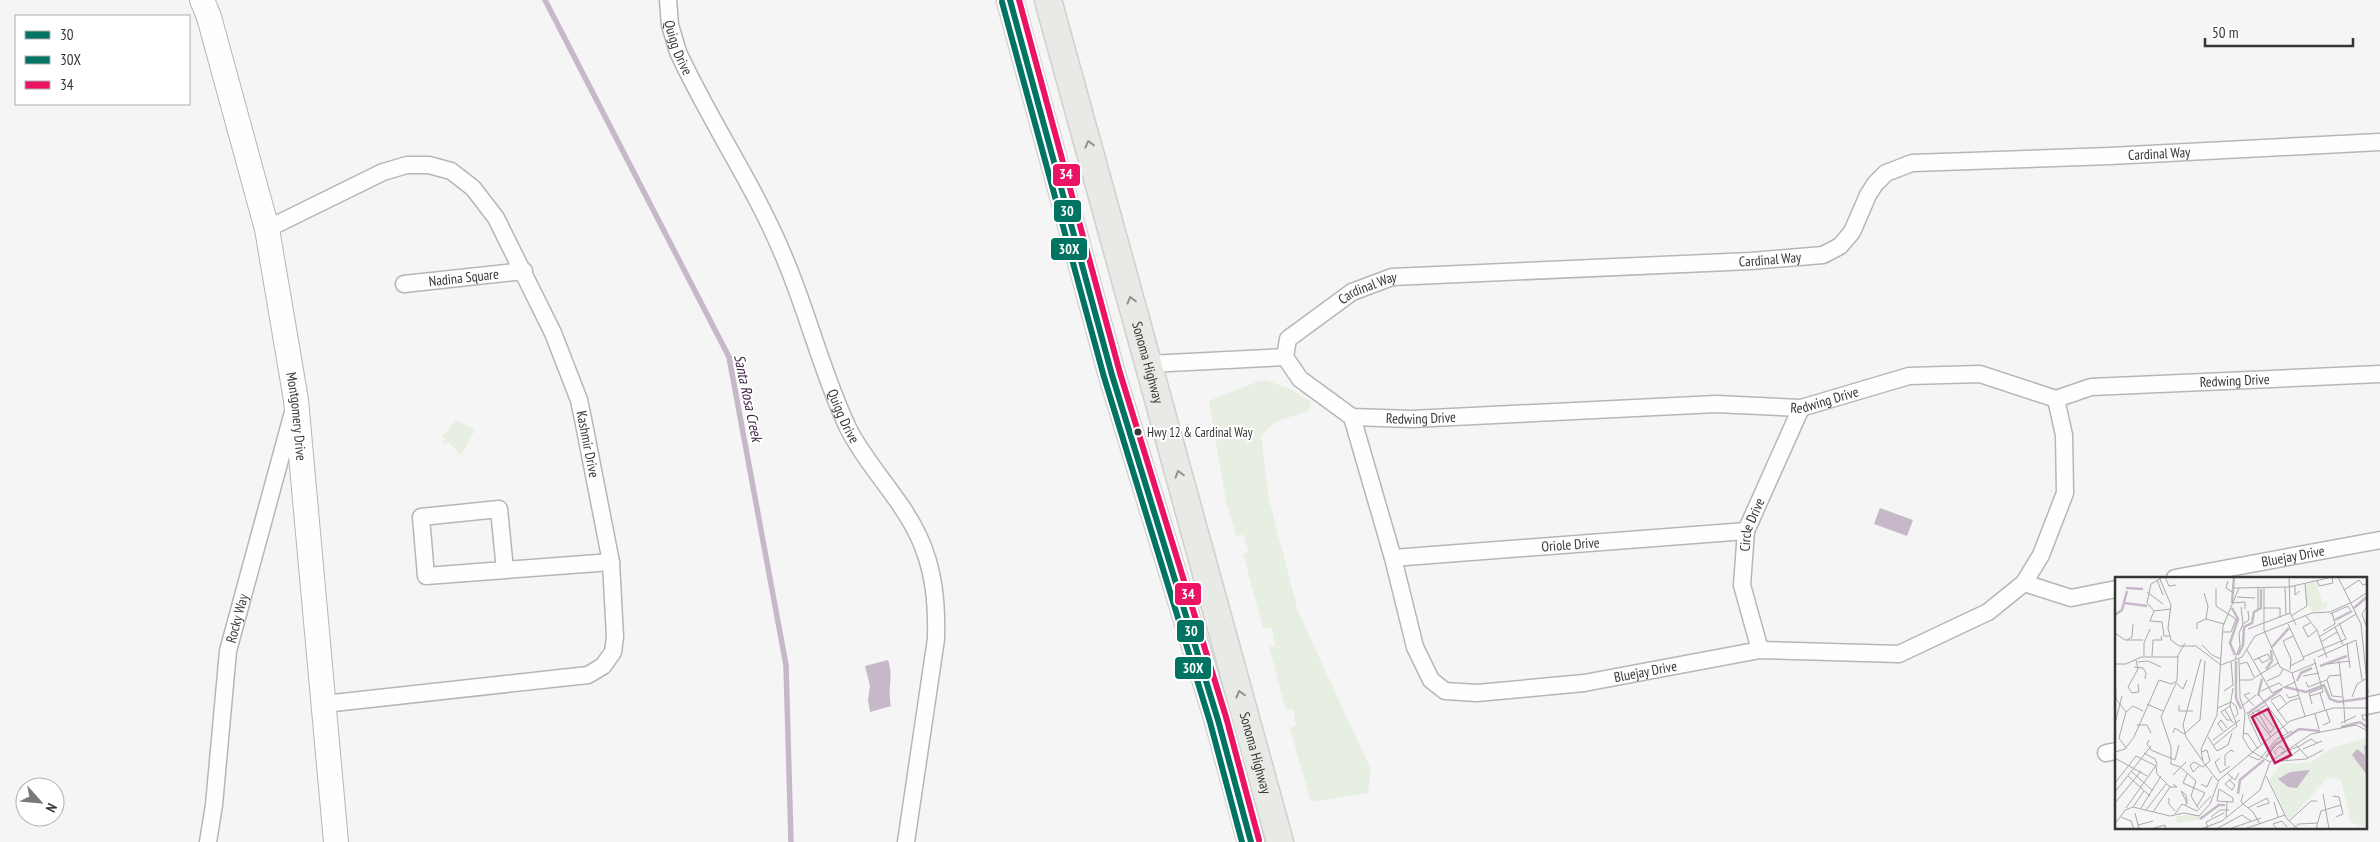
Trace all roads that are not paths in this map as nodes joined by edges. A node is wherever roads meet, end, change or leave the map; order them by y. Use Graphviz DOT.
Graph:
graph roads {
  1 [pos="202,0"];
  2 [pos="668,0"];
  3 [pos="1010,0"];
  4 [pos="1048,0"];
  5 [pos="2380,142"];
  6 [pos="267,230"];
  7 [pos="524,271"];
  8 [pos="404,284"];
  9 [pos="1285,357"];
  10 [pos="1149,364"];
  11 [pos="2380,374"];
  12 [pos="1112,375"];
  13 [pos="2056,399"];
  14 [pos="296,400"];
  15 [pos="1801,408"];
  16 [pos="1352,417"];
  17 [pos="1746,531"];
  18 [pos="2380,540"];
  19 [pos="1393,558"];
  20 [pos="611,562"];
  21 [pos="505,570"];
  22 [pos="2180,577"];
  23 [pos="2024,583"];
  24 [pos="2115,589"];
  25 [pos="1760,650"];
  26 [pos="324,704"];
  27 [pos="208,842"];
  28 [pos="336,842"];
  29 [pos="906,842"];
  30 [pos="1251,842"];
  31 [pos="1280,842"];
  1 -- 6 [label="street, Montgomery Drive"];
  2 -- 29 [label="street, Quigg Drive"];
  3 -- 12 [label="main road, Sonoma Highway"];
  10 -- 4 [label="main road, Sonoma Highway, one-way"];
  5 -- 9 [label="street, Cardinal Way"];
  6 -- 7 [label="street, Kashmir Drive"];
  6 -- 14 [label="street, Montgomery Drive"];
  7 -- 8 [label="street, Nadina Square"];
  7 -- 20 [label="street, Kashmir Drive"];
  9 -- 10 [label="street"];
  9 -- 16 [label="street"];
  10 -- 12 [label="main road"];
  31 -- 10 [label="main road, Sonoma Highway, one-way"];
  11 -- 13 [label="street, Redwing Drive"];
  12 -- 30 [label="main road, Sonoma Highway"];
  13 -- 15 [label="street, Redwing Drive"];
  13 -- 23 [label="street"];
  14 -- 26 [label="street, Montgomery Drive"];
  14 -- 27 [label="street, Rocky Way"];
  15 -- 16 [label="street, Redwing Drive"];
  15 -- 17 [label="street, Circle Drive"];
  16 -- 19 [label="street, Bluejay Drive"];
  17 -- 19 [label="street, Oriole Drive"];
  17 -- 25 [label="street, Circle Drive"];
  18 -- 22 [label="street, Bluejay Drive"];
  19 -- 25 [label="street, Bluejay Drive"];
  20 -- 21 [label="street"];
  20 -- 26 [label="street, Kashmir Drive"];
  21 -- 21 [label="street"];
  23 -- 24 [label="street"];
  23 -- 25 [label="street, Bluejay Drive"];
  26 -- 28 [label="street, Montgomery Drive"];
}
